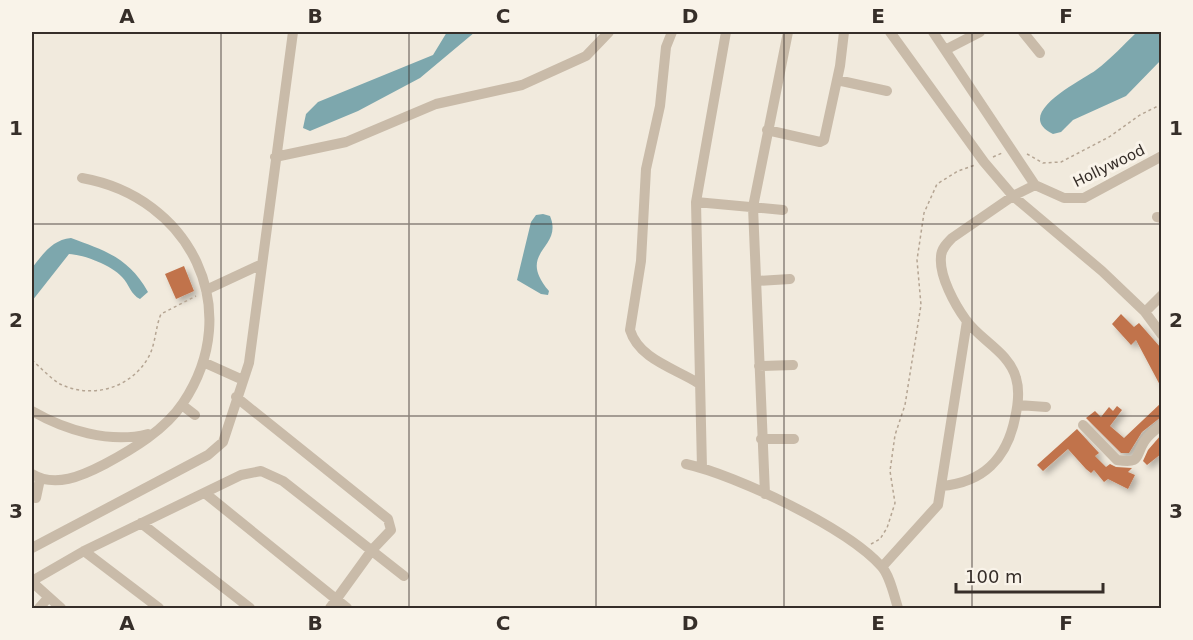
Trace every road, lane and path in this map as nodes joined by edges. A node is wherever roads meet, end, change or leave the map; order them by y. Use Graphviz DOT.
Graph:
graph roads {
  1 [pos="293,32"];
  2 [pos="609,32"];
  3 [pos="672,32"];
  4 [pos="726,32"];
  5 [pos="788,32"];
  6 [pos="844,32"];
  7 [pos="890,32"];
  8 [pos="933,32"];
  9 [pos="980,32"];
  10 [pos="1023,32"];
  11 [pos="947,49"];
  12 [pos="1040,52"];
  13 [pos="837,80"];
  14 [pos="886,91"];
  15 [pos="1161,104"];
  16 [pos="767,130"];
  17 [pos="1011,148"];
  18 [pos="1161,156"];
  19 [pos="276,157"];
  20 [pos="984,162"];
  21 [pos="82,178"];
  22 [pos="1035,185"];
  23 [pos="1013,196"];
  24 [pos="696,202"];
  25 [pos="753,207"];
  26 [pos="783,210"];
  27 [pos="262,264"];
  28 [pos="790,279"];
  29 [pos="757,281"];
  30 [pos="206,290"];
  31 [pos="1161,295"];
  32 [pos="1145,312"];
  33 [pos="967,321"];
  34 [pos="1161,335"];
  35 [pos="32,360"];
  36 [pos="203,362"];
  37 [pos="793,365"];
  38 [pos="759,366"];
  39 [pos="243,380"];
  40 [pos="698,383"];
  41 [pos="236,398"];
  42 [pos="182,405"];
  43 [pos="1018,405"];
  44 [pos="1046,407"];
  45 [pos="32,411"];
  46 [pos="195,415"];
  47 [pos="1161,424"];
  48 [pos="1083,425"];
  49 [pos="157,431"];
  50 [pos="794,438"];
  51 [pos="761,439"];
  52 [pos="686,464"];
  53 [pos="702,468"];
  54 [pos="36,477"];
  55 [pos="941,486"];
  56 [pos="206,494"];
  57 [pos="765,494"];
  58 [pos="36,498"];
  59 [pos="141,524"];
  60 [pos="32,548"];
  61 [pos="859,549"];
  62 [pos="372,550"];
  63 [pos="84,551"];
  64 [pos="882,567"];
  65 [pos="404,576"];
  66 [pos="32,582"];
  67 [pos="48,598"];
  68 [pos="333,605"];
  69 [pos="249,608"];
  70 [pos="39,609"];
  71 [pos="61,609"];
  72 [pos="159,609"];
  73 [pos="346,609"];
  74 [pos="898,609"];
  1 -- 19 [label="street"];
  2 -- 19 [label="street"];
  3 -- 40 [label="street"];
  4 -- 24 [label="street"];
  5 -- 16 [label="street"];
  6 -- 13 [label="street"];
  7 -- 20 [label="street"];
  8 -- 11 [label="street"];
  9 -- 11 [label="street"];
  10 -- 12 [label="street"];
  11 -- 17 [label="street"];
  13 -- 14 [label="street"];
  13 -- 16 [label="street"];
  15 -- 17 [label="path"];
  16 -- 25 [label="street"];
  17 -- 20 [label="path"];
  17 -- 22 [label="street"];
  18 -- 22 [label="street, Hollywood"];
  19 -- 27 [label="street"];
  20 -- 23 [label="street"];
  20 -- 61 [label="path"];
  21 -- 30 [label="street"];
  22 -- 23 [label="street"];
  23 -- 32 [label="street"];
  23 -- 33 [label="street"];
  24 -- 25 [label="street"];
  24 -- 40 [label="street"];
  25 -- 26 [label="street"];
  25 -- 29 [label="street"];
  27 -- 30 [label="street"];
  27 -- 39 [label="street"];
  28 -- 29 [label="street"];
  29 -- 38 [label="street"];
  30 -- 35 [label="path"];
  30 -- 36 [label="street"];
  31 -- 32 [label="street"];
  32 -- 34 [label="street"];
  33 -- 43 [label="street"];
  33 -- 55 [label="street"];
  36 -- 39 [label="street"];
  36 -- 42 [label="street"];
  37 -- 38 [label="street"];
  38 -- 51 [label="street"];
  39 -- 41 [label="street"];
  40 -- 53 [label="street"];
  41 -- 60 [label="street"];
  41 -- 62 [label="street"];
  42 -- 46 [label="street"];
  42 -- 49 [label="street"];
  43 -- 44 [label="street"];
  43 -- 55 [label="street"];
  45 -- 49 [label="street"];
  47 -- 48 [label="street"];
  49 -- 54 [label="street"];
  50 -- 51 [label="street"];
  51 -- 57 [label="street"];
  52 -- 53 [label="street"];
  53 -- 57 [label="street"];
  54 -- 58 [label="street"];
  55 -- 64 [label="street"];
  56 -- 59 [label="street"];
  56 -- 62 [label="street"];
  56 -- 68 [label="street"];
  57 -- 61 [label="street"];
  59 -- 63 [label="street"];
  59 -- 69 [label="street"];
  61 -- 64 [label="street"];
  62 -- 65 [label="street"];
  62 -- 68 [label="street"];
  63 -- 66 [label="street"];
  63 -- 72 [label="street"];
  64 -- 74 [label="street"];
  66 -- 67 [label="street"];
  67 -- 70 [label="street"];
  67 -- 71 [label="street"];
  68 -- 73 [label="street"];
}
